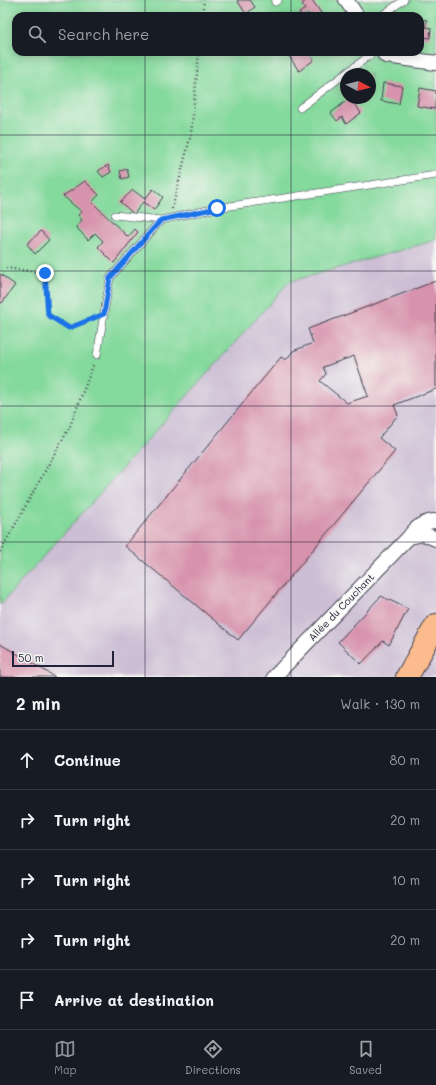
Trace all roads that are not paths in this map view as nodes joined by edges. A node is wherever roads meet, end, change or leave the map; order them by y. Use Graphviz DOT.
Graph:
graph roads {
  1 [pos="346,0"];
  2 [pos="404,0"];
  3 [pos="354,12"];
  4 [pos="387,12"];
  5 [pos="369,56"];
  6 [pos="386,56"];
  7 [pos="436,63"];
  8 [pos="300,108"];
  9 [pos="436,175"];
  10 [pos="115,215"];
  11 [pos="161,220"];
  12 [pos="97,355"];
  13 [pos="436,521"];
  14 [pos="409,536"];
  15 [pos="436,539"];
  16 [pos="436,625"];
  17 [pos="436,655"];
  18 [pos="274,677"];
  19 [pos="407,677"];
  20 [pos="424,677"];
  1 -- 3 [label="street"];
  2 -- 4 [label="lane"];
  5 -- 8 [label="lane"];
  6 -- 7 [label="street"];
  9 -- 11 [label="lane"];
  10 -- 11 [label="lane"];
  11 -- 12 [label="lane"];
  13 -- 14 [label="street, Allée du Couchant"];
  14 -- 15 [label="street"];
  14 -- 18 [label="street, Allée du Couchant"];
  16 -- 19 [label="highway"];
  17 -- 20 [label="highway"];
}
